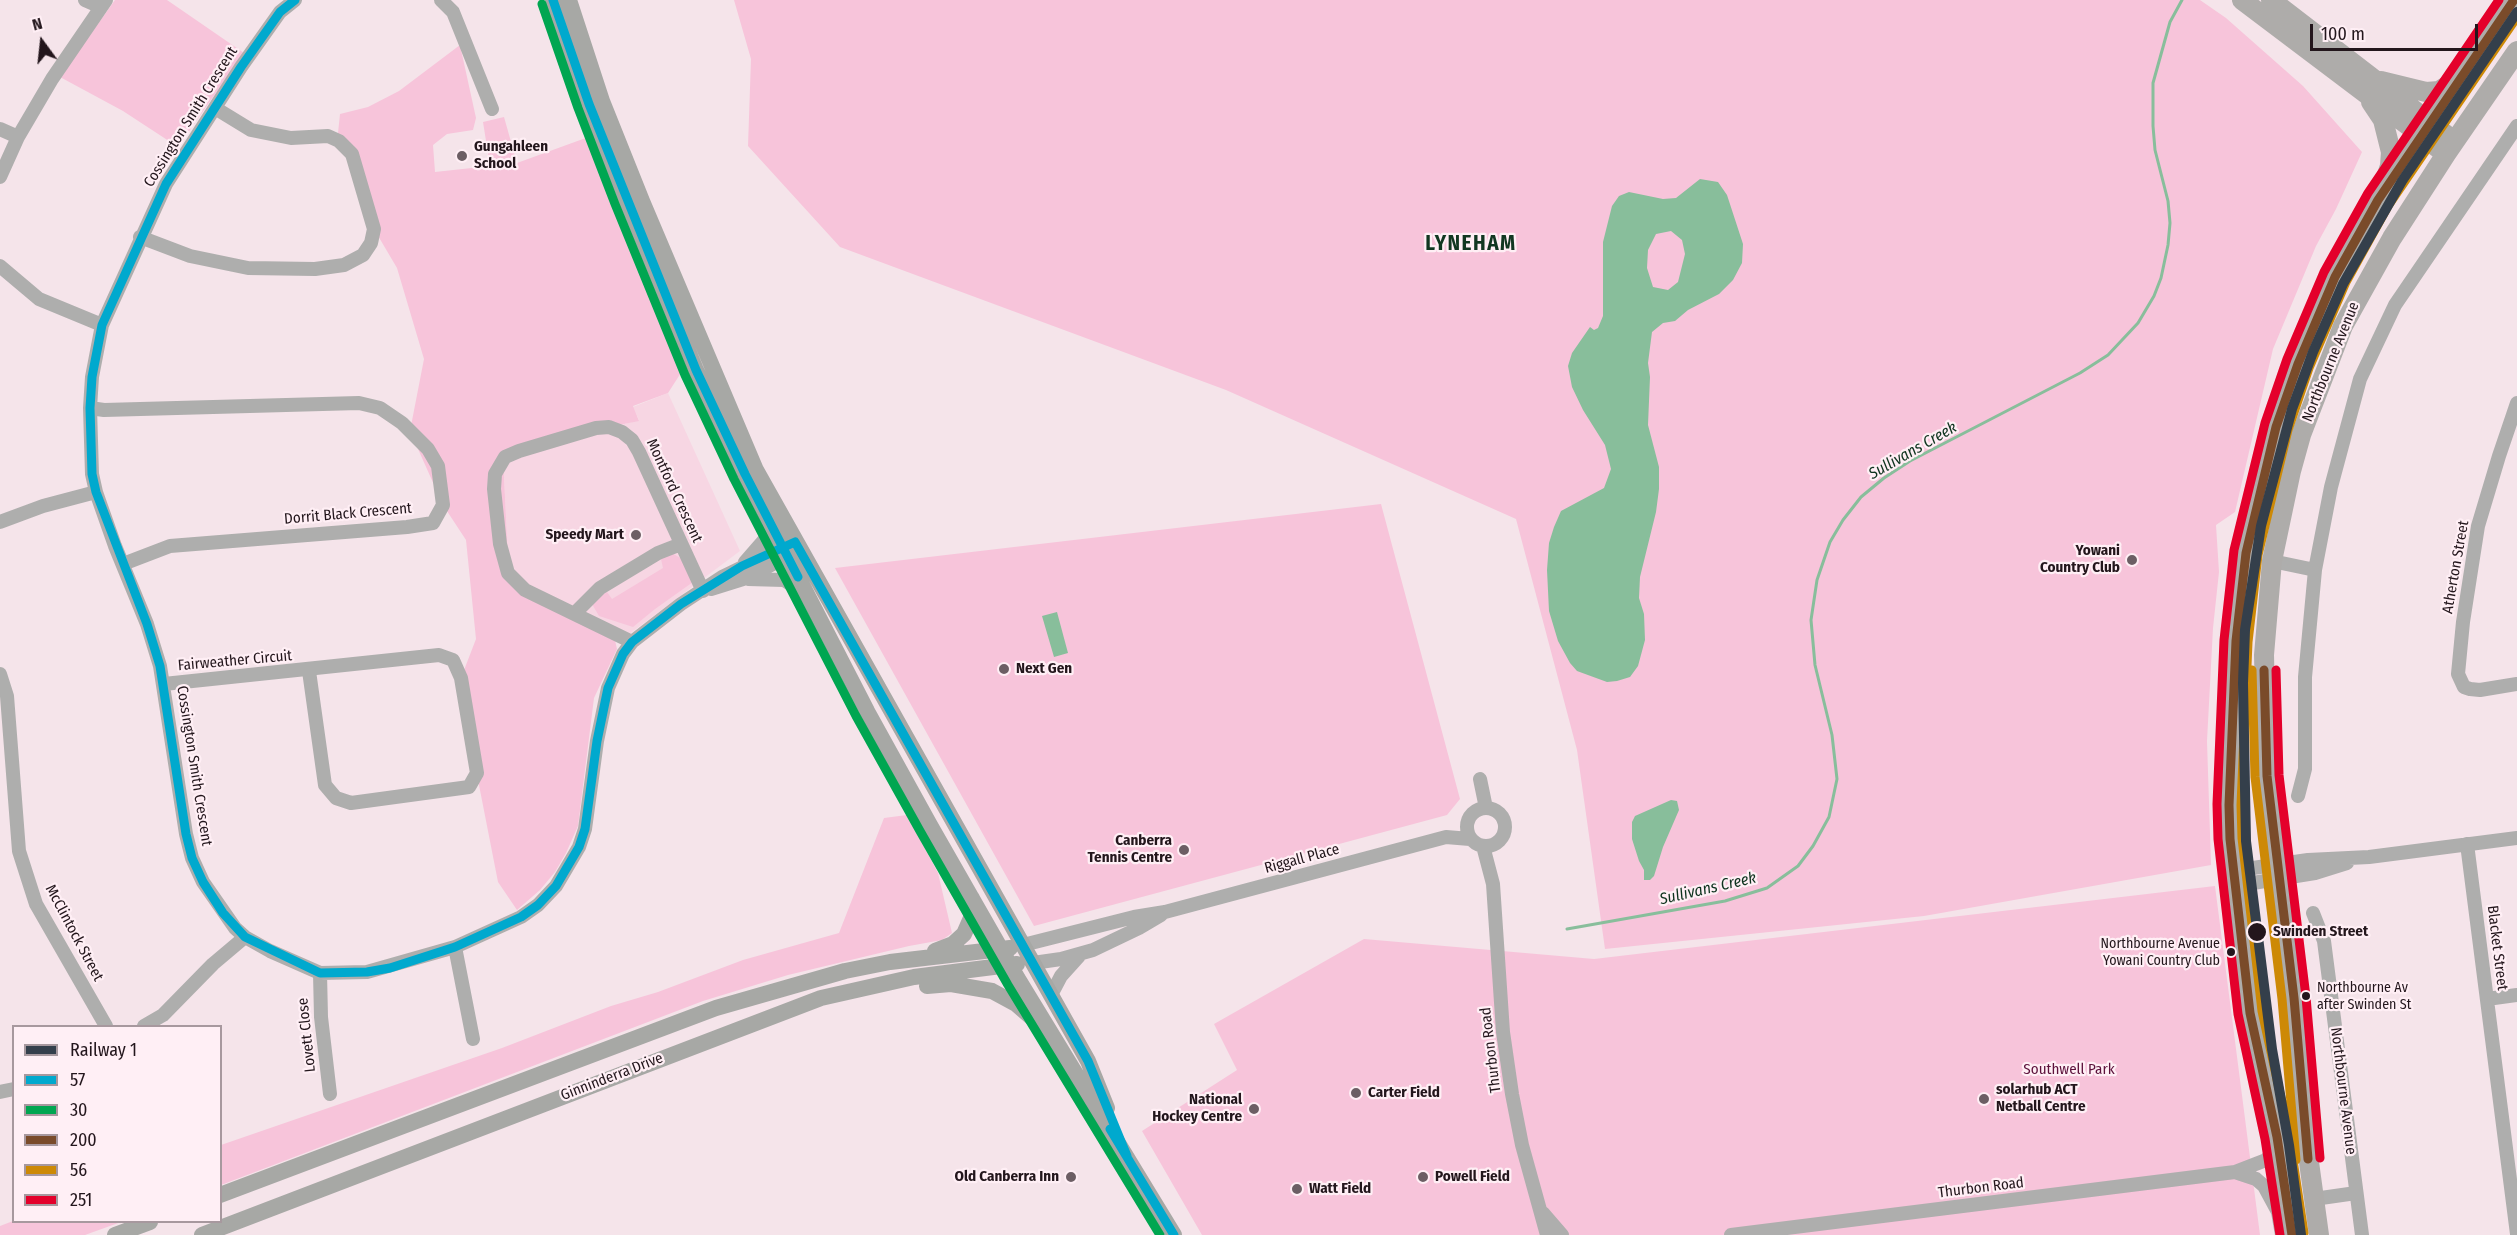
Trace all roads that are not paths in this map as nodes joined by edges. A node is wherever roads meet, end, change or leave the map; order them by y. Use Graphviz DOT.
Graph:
graph roads {
  1 [pos="86,0"];
  2 [pos="295,0"];
  3 [pos="441,0"];
  4 [pos="553,0"];
  5 [pos="569,0"];
  6 [pos="2242,0"];
  7 [pos="2271,0"];
  8 [pos="2514,0"];
  9 [pos="103,3"];
  10 [pos="2517,51"];
  11 [pos="2462,76"];
  12 [pos="2369,86"];
  13 [pos="215,108"];
  14 [pos="492,109"];
  15 [pos="2517,126"];
  16 [pos="0,129"];
  17 [pos="2427,129"];
  18 [pos="18,137"];
  19 [pos="2450,148"];
  20 [pos="0,177"];
  21 [pos="2378,200"];
  22 [pos="140,237"];
  23 [pos="0,266"];
  24 [pos="102,325"];
  25 [pos="2517,403"];
  26 [pos="90,408"];
  27 [pos="96,492"];
  28 [pos="770,521"];
  29 [pos="0,522"];
  30 [pos="681,544"];
  31 [pos="792,549"];
  32 [pos="2272,561"];
  33 [pos="123,564"];
  34 [pos="2315,570"];
  35 [pos="742,573"];
  36 [pos="703,591"];
  37 [pos="807,595"];
  38 [pos="576,613"];
  39 [pos="632,642"];
  40 [pos="309,670"];
  41 [pos="0,674"];
  42 [pos="164,684"];
  43 [pos="2517,684"];
  44 [pos="1480,779"];
  45 [pos="2298,796"];
  46 [pos="1486,808"];
  47 [pos="1467,820"];
  48 [pos="1446,837"];
  49 [pos="2517,838"];
  50 [pos="1470,839"];
  51 [pos="1497,842"];
  52 [pos="2467,844"];
  53 [pos="1483,846"];
  54 [pos="2278,872"];
  55 [pos="2233,878"];
  56 [pos="1493,884"];
  57 [pos="972,898"];
  58 [pos="1166,912"];
  59 [pos="2313,913"];
  60 [pos="240,933"];
  61 [pos="1023,945"];
  62 [pos="455,947"];
  63 [pos="1001,949"];
  64 [pos="1080,954"];
  65 [pos="890,962"];
  66 [pos="1033,963"];
  67 [pos="1010,965"];
  68 [pos="320,973"];
  69 [pos="1051,995"];
  70 [pos="2517,995"];
  71 [pos="2487,999"];
  72 [pos="166,1021"];
  73 [pos="753,1023"];
  74 [pos="105,1025"];
  75 [pos="148,1025"];
  76 [pos="1052,1035"];
  77 [pos="472,1039"];
  78 [pos="330,1094"];
  79 [pos="2277,1137"];
  80 [pos="1127,1156"];
  81 [pos="2235,1172"];
  82 [pos="2356,1193"];
  83 [pos="222,1194"];
  84 [pos="2314,1199"];
  85 [pos="1540,1210"];
  86 [pos="145,1223"];
  87 [pos="2517,1234"];
  88 [pos="115,1235"];
  89 [pos="202,1235"];
  90 [pos="1174,1235"];
  91 [pos="1547,1235"];
  92 [pos="1562,1235"];
  93 [pos="1731,1235"];
  94 [pos="2282,1235"];
  95 [pos="2292,1235"];
  96 [pos="2319,1235"];
  97 [pos="2362,1235"];
  1 -- 9 [label="street"];
  2 -- 13 [label="street, Cossington Smith Crescent"];
  3 -- 14 [label="street"];
  4 -- 28 [label="main road"];
  5 -- 31 [label="main road"];
  6 -- 12 [label="highway"];
  7 -- 12 [label="highway"];
  8 -- 11 [label="highway"];
  9 -- 18 [label="street"];
  10 -- 19 [label="highway, Northbourne Avenue"];
  11 -- 12 [label="highway"];
  11 -- 17 [label="highway"];
  12 -- 17 [label="highway"];
  12 -- 21 [label="highway"];
  13 -- 22 [label="street, Cossington Smith Crescent"];
  13 -- 22 [label="street"];
  15 -- 34 [label="street"];
  16 -- 18 [label="street"];
  17 -- 19 [label="highway"];
  17 -- 21 [label="highway"];
  18 -- 20 [label="street"];
  19 -- 32 [label="highway, Northbourne Avenue"];
  21 -- 55 [label="highway, Northbourne Avenue"];
  22 -- 24 [label="street, Cossington Smith Crescent"];
  23 -- 24 [label="street"];
  24 -- 26 [label="street, Cossington Smith Crescent"];
  25 -- 43 [label="street, Atherton Street"];
  26 -- 27 [label="street, Cossington Smith Crescent"];
  26 -- 33 [label="street, Dorrit Black Crescent"];
  27 -- 29 [label="street"];
  27 -- 33 [label="street, Cossington Smith Crescent"];
  28 -- 31 [label="main road"];
  28 -- 35 [label="street"];
  30 -- 36 [label="street, Montford Crescent"];
  30 -- 38 [label="street"];
  30 -- 38 [label="street, Montford Crescent"];
  31 -- 35 [label="street, Cossington Smith Crescent"];
  31 -- 37 [label="main road"];
  31 -- 61 [label="main road"];
  32 -- 34 [label="street"];
  32 -- 54 [label="highway, Northbourne Avenue"];
  33 -- 42 [label="street, Cossington Smith Crescent"];
  34 -- 45 [label="street"];
  35 -- 36 [label="street, Cossington Smith Crescent"];
  35 -- 37 [label="street"];
  36 -- 39 [label="street, Cossington Smith Crescent"];
  37 -- 57 [label="main road"];
  38 -- 39 [label="street, Montford Crescent"];
  39 -- 62 [label="street, Cossington Smith Crescent"];
  40 -- 40 [label="street, Fairweather Circuit"];
  40 -- 42 [label="street, Fairweather Circuit"];
  41 -- 74 [label="street, McClintock Street"];
  42 -- 60 [label="street, Cossington Smith Crescent"];
  44 -- 46 [label="street"];
  46 -- 47 [label="street"];
  46 -- 51 [label="street"];
  47 -- 48 [label="street, Riggall Place"];
  47 -- 50 [label="street"];
  48 -- 50 [label="street, Riggall Place"];
  48 -- 58 [label="street, Riggall Place"];
  49 -- 52 [label="street"];
  50 -- 53 [label="street"];
  51 -- 53 [label="street"];
  51 -- 56 [label="street, Thurbon Road"];
  52 -- 54 [label="street"];
  52 -- 71 [label="street, Blacket Street"];
  53 -- 56 [label="street, Thurbon Road"];
  54 -- 55 [label="street"];
  54 -- 84 [label="highway, Northbourne Avenue"];
  55 -- 79 [label="highway, Northbourne Avenue"];
  56 -- 85 [label="street, Thurbon Road"];
  57 -- 63 [label="main road"];
  57 -- 65 [label="main road"];
  58 -- 61 [label="street, Riggall Place"];
  58 -- 64 [label="street, Riggall Place"];
  59 -- 82 [label="street, Northbourne Avenue"];
  60 -- 68 [label="street, Cossington Smith Crescent"];
  60 -- 72 [label="street"];
  61 -- 63 [label="main road, Ginninderra Drive"];
  61 -- 66 [label="main road"];
  62 -- 68 [label="street, Cossington Smith Crescent"];
  62 -- 77 [label="street"];
  63 -- 65 [label="main road, Ginninderra Drive"];
  63 -- 67 [label="main road"];
  64 -- 66 [label="street, Riggall Place"];
  64 -- 69 [label="street, Riggall Place"];
  65 -- 83 [label="main road, Ginninderra Drive"];
  66 -- 67 [label="main road, Ginninderra Drive"];
  66 -- 69 [label="main road"];
  67 -- 73 [label="main road, Ginninderra Drive"];
  67 -- 76 [label="main road"];
  68 -- 78 [label="street, Lovett Close"];
  69 -- 80 [label="main road"];
  70 -- 71 [label="street"];
  71 -- 87 [label="street, Blacket Street"];
  72 -- 75 [label="street"];
  73 -- 76 [label="main road"];
  73 -- 89 [label="main road, Ginninderra Drive"];
  76 -- 80 [label="main road"];
  79 -- 81 [label="street, Thurbon Road"];
  79 -- 95 [label="highway, Northbourne Avenue"];
  80 -- 90 [label="main road"];
  81 -- 93 [label="street, Thurbon Road"];
  81 -- 94 [label="street"];
  82 -- 84 [label="street"];
  82 -- 97 [label="street, Northbourne Avenue"];
  84 -- 96 [label="highway, Northbourne Avenue"];
  85 -- 91 [label="street, Thurbon Road"];
  85 -- 92 [label="street, Thurbon Road"];
  86 -- 88 [label="main road"];
}
